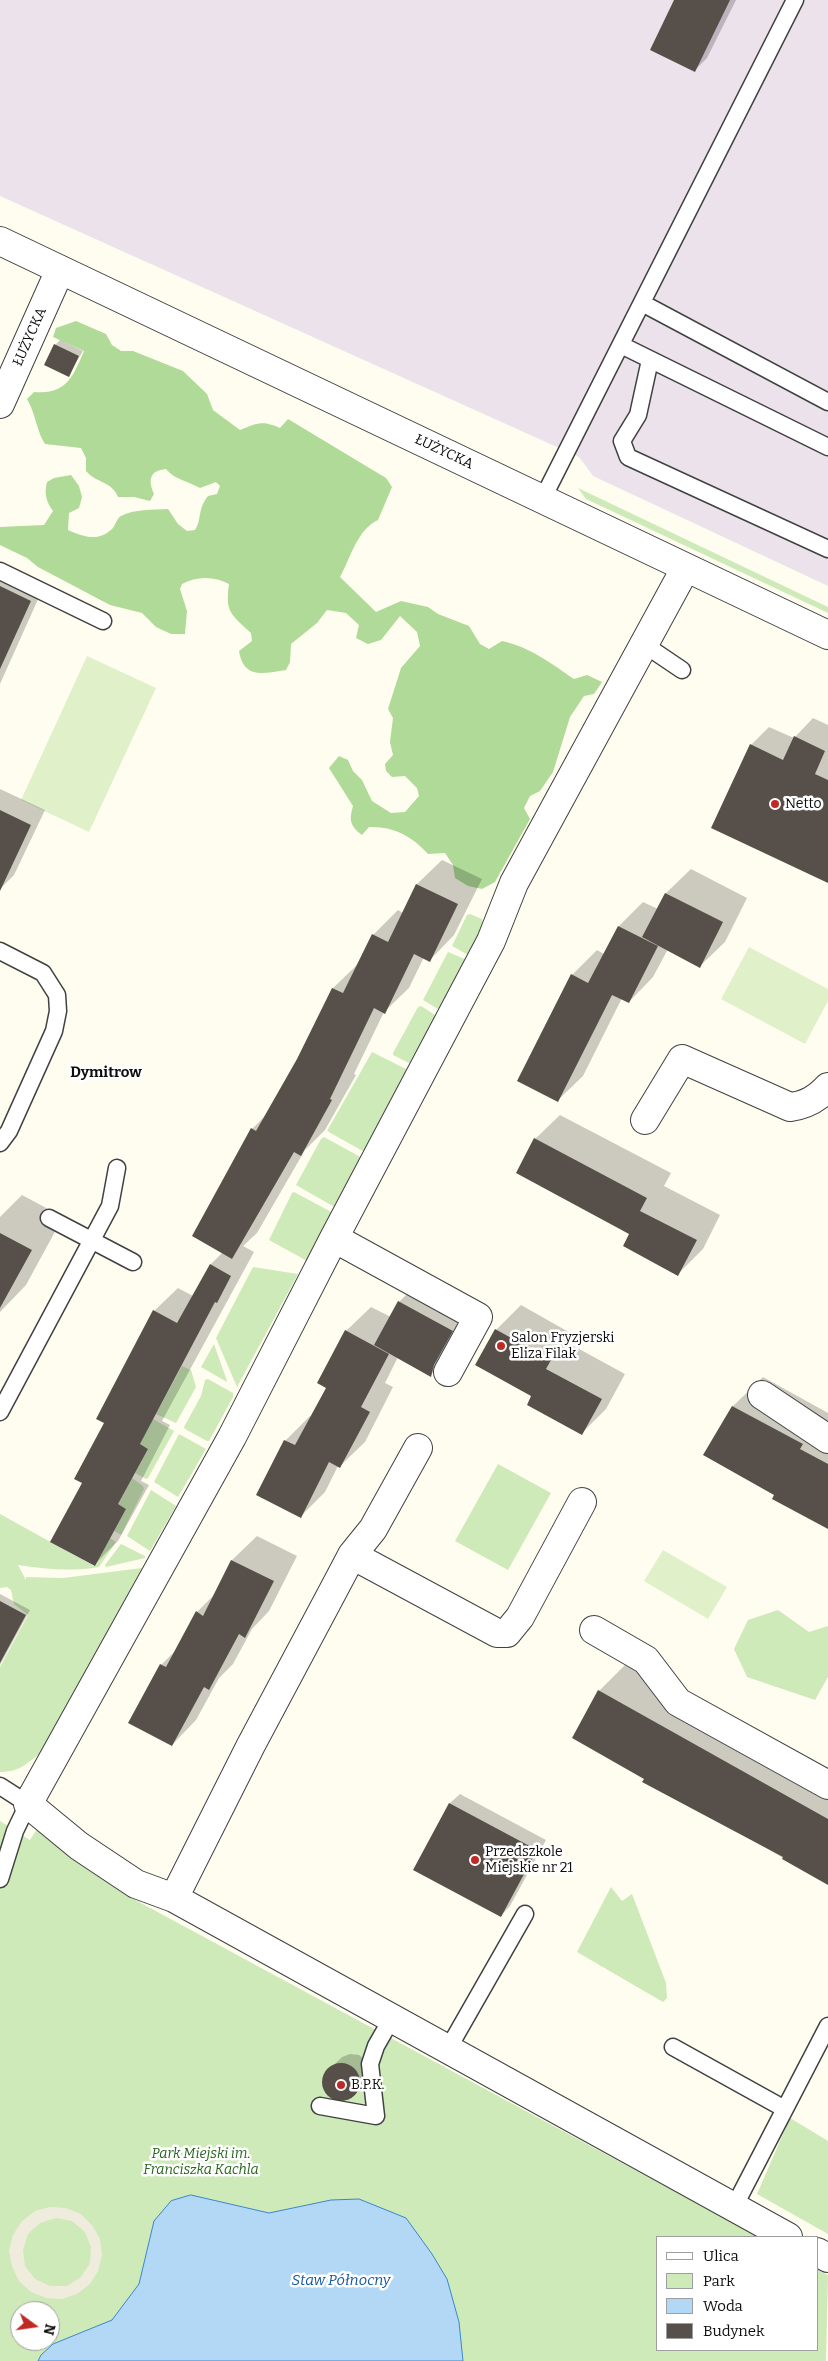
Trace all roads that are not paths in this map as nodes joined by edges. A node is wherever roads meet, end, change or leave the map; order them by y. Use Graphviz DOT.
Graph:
graph roads {
  1 [pos="795,0"];
  2 [pos="0,241"];
  3 [pos="60,270"];
  4 [pos="642,303"];
  5 [pos="621,345"];
  6 [pos="650,360"];
  7 [pos="828,402"];
  8 [pos="0,404"];
  9 [pos="828,447"];
  10 [pos="543,498"];
  11 [pos="828,549"];
  12 [pos="685,568"];
  13 [pos="0,571"];
  14 [pos="102,621"];
  15 [pos="828,635"];
  16 [pos="645,645"];
  17 [pos="682,670"];
  18 [pos="0,951"];
  19 [pos="828,1087"];
  20 [pos="645,1120"];
  21 [pos="0,1143"];
  22 [pos="117,1168"];
  23 [pos="49,1218"];
  24 [pos="334,1238"];
  25 [pos="92,1239"];
  26 [pos="134,1262"];
  27 [pos="448,1372"];
  28 [pos="762,1395"];
  29 [pos="0,1412"];
  30 [pos="828,1439"];
  31 [pos="418,1448"];
  32 [pos="582,1502"];
  33 [pos="352,1555"];
  34 [pos="594,1630"];
  35 [pos="828,1785"];
  36 [pos="0,1786"];
  37 [pos="28,1804"];
  38 [pos="0,1879"];
  39 [pos="174,1898"];
  40 [pos="525,1914"];
  41 [pos="392,2018"];
  42 [pos="828,2026"];
  43 [pos="673,2047"];
  44 [pos="448,2049"];
  45 [pos="320,2106"];
  46 [pos="784,2108"];
  47 [pos="733,2208"];
  48 [pos="786,2236"];
  1 -- 4 [label="lane"];
  2 -- 3 [label="street, ŁUŻYCKA"];
  3 -- 8 [label="street, ŁUŻYCKA"];
  3 -- 10 [label="street, ŁUŻYCKA"];
  4 -- 5 [label="lane"];
  4 -- 7 [label="lane"];
  5 -- 6 [label="lane"];
  5 -- 10 [label="lane"];
  6 -- 9 [label="lane"];
  6 -- 11 [label="lane"];
  10 -- 12 [label="street, ŁUŻYCKA"];
  12 -- 15 [label="street, ŁUŻYCKA"];
  12 -- 16 [label="street"];
  13 -- 14 [label="lane"];
  16 -- 17 [label="lane"];
  16 -- 24 [label="street"];
  18 -- 21 [label="lane"];
  19 -- 20 [label="street"];
  22 -- 25 [label="lane"];
  23 -- 25 [label="lane"];
  24 -- 27 [label="street"];
  24 -- 37 [label="street"];
  25 -- 26 [label="lane"];
  25 -- 29 [label="lane"];
  28 -- 30 [label="street"];
  31 -- 33 [label="street"];
  32 -- 33 [label="street"];
  33 -- 39 [label="street"];
  34 -- 35 [label="street"];
  36 -- 37 [label="lane"];
  37 -- 38 [label="lane"];
  37 -- 39 [label="street"];
  39 -- 41 [label="street"];
  40 -- 44 [label="lane"];
  41 -- 44 [label="street"];
  41 -- 45 [label="lane"];
  42 -- 46 [label="lane"];
  43 -- 46 [label="lane"];
  44 -- 47 [label="street"];
  46 -- 47 [label="lane"];
  47 -- 48 [label="street"];
}
